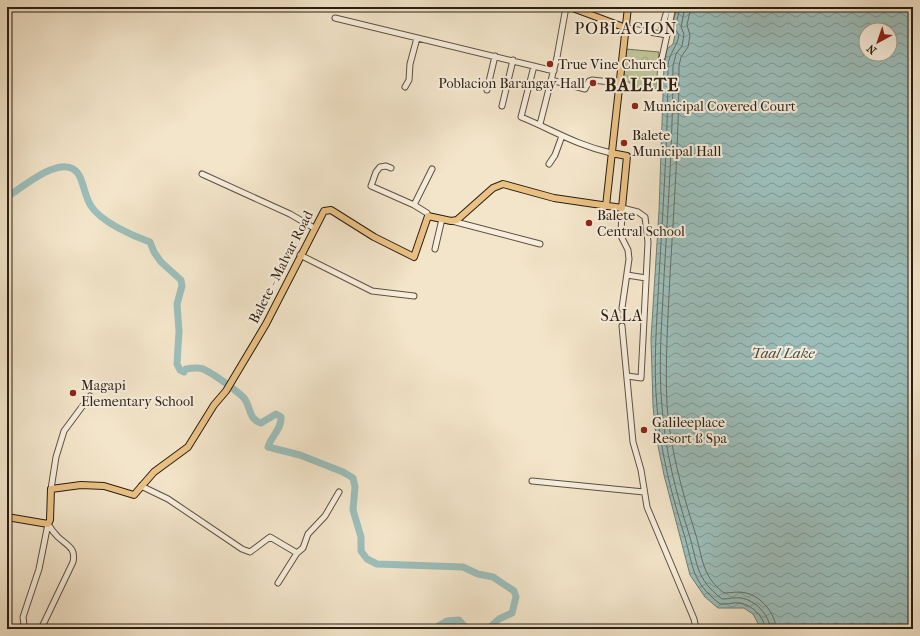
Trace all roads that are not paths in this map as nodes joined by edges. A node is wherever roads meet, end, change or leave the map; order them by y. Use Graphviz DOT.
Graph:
graph roads {
  1 [pos="566,7"];
  2 [pos="570,7"];
  3 [pos="628,7"];
  4 [pos="668,7"];
  5 [pos="673,7"];
  6 [pos="335,18"];
  7 [pos="626,28"];
  8 [pos="666,36"];
  9 [pos="417,38"];
  10 [pos="495,56"];
  11 [pos="662,58"];
  12 [pos="513,60"];
  13 [pos="534,66"];
  14 [pos="554,71"];
  15 [pos="551,80"];
  16 [pos="620,83"];
  17 [pos="405,87"];
  18 [pos="487,90"];
  19 [pos="502,106"];
  20 [pos="540,124"];
  21 [pos="562,136"];
  22 [pos="611,153"];
  23 [pos="549,164"];
  24 [pos="391,168"];
  25 [pos="432,169"];
  26 [pos="202,174"];
  27 [pos="414,205"];
  28 [pos="606,206"];
  29 [pos="622,208"];
  30 [pos="428,216"];
  31 [pos="442,219"];
  32 [pos="451,221"];
  33 [pos="314,228"];
  34 [pos="540,244"];
  35 [pos="435,249"];
  36 [pos="300,255"];
  37 [pos="627,275"];
  38 [pos="646,278"];
  39 [pos="414,296"];
  40 [pos="622,308"];
  41 [pos="622,326"];
  42 [pos="628,376"];
  43 [pos="90,396"];
  44 [pos="532,481"];
  45 [pos="141,486"];
  46 [pos="51,489"];
  47 [pos="338,492"];
  48 [pos="644,492"];
  49 [pos="7,517"];
  50 [pos="48,524"];
  51 [pos="297,554"];
  52 [pos="278,583"];
  53 [pos="29,629"];
  54 [pos="41,629"];
  55 [pos="696,629"];
  1 -- 14 [label="street"];
  2 -- 7 [label="main road"];
  3 -- 7 [label="main road"];
  4 -- 8 [label="street"];
  5 -- 8 [label="street"];
  6 -- 9 [label="street"];
  7 -- 8 [label="street"];
  7 -- 16 [label="main road"];
  8 -- 11 [label="street"];
  9 -- 10 [label="street"];
  9 -- 17 [label="street"];
  10 -- 12 [label="street"];
  10 -- 18 [label="street"];
  12 -- 13 [label="street"];
  12 -- 19 [label="street"];
  13 -- 14 [label="street"];
  13 -- 20 [label="street"];
  14 -- 15 [label="street"];
  15 -- 16 [label="street"];
  15 -- 20 [label="street"];
  16 -- 22 [label="main road"];
  20 -- 21 [label="street"];
  21 -- 22 [label="street"];
  21 -- 23 [label="street"];
  22 -- 28 [label="main road"];
  22 -- 29 [label="main road"];
  24 -- 27 [label="street"];
  25 -- 27 [label="street"];
  26 -- 33 [label="street"];
  27 -- 30 [label="street"];
  28 -- 29 [label="main road"];
  28 -- 32 [label="main road"];
  29 -- 37 [label="street"];
  29 -- 38 [label="street"];
  30 -- 31 [label="main road"];
  30 -- 33 [label="main road, Balete - Malvar Road"];
  31 -- 32 [label="main road"];
  31 -- 35 [label="street"];
  32 -- 34 [label="street"];
  33 -- 36 [label="main road, Balete - Malvar Road"];
  36 -- 39 [label="street"];
  36 -- 45 [label="main road, Balete - Malvar Road"];
  37 -- 38 [label="street"];
  37 -- 40 [label="street"];
  38 -- 42 [label="street"];
  41 -- 42 [label="street"];
  42 -- 48 [label="street"];
  43 -- 46 [label="street"];
  44 -- 48 [label="street"];
  45 -- 46 [label="main road, Balete - Malvar Road"];
  45 -- 51 [label="street"];
  46 -- 50 [label="main road"];
  47 -- 51 [label="street"];
  48 -- 55 [label="street"];
  49 -- 50 [label="main road"];
  50 -- 53 [label="street"];
  50 -- 54 [label="street"];
  51 -- 52 [label="street"];
}
